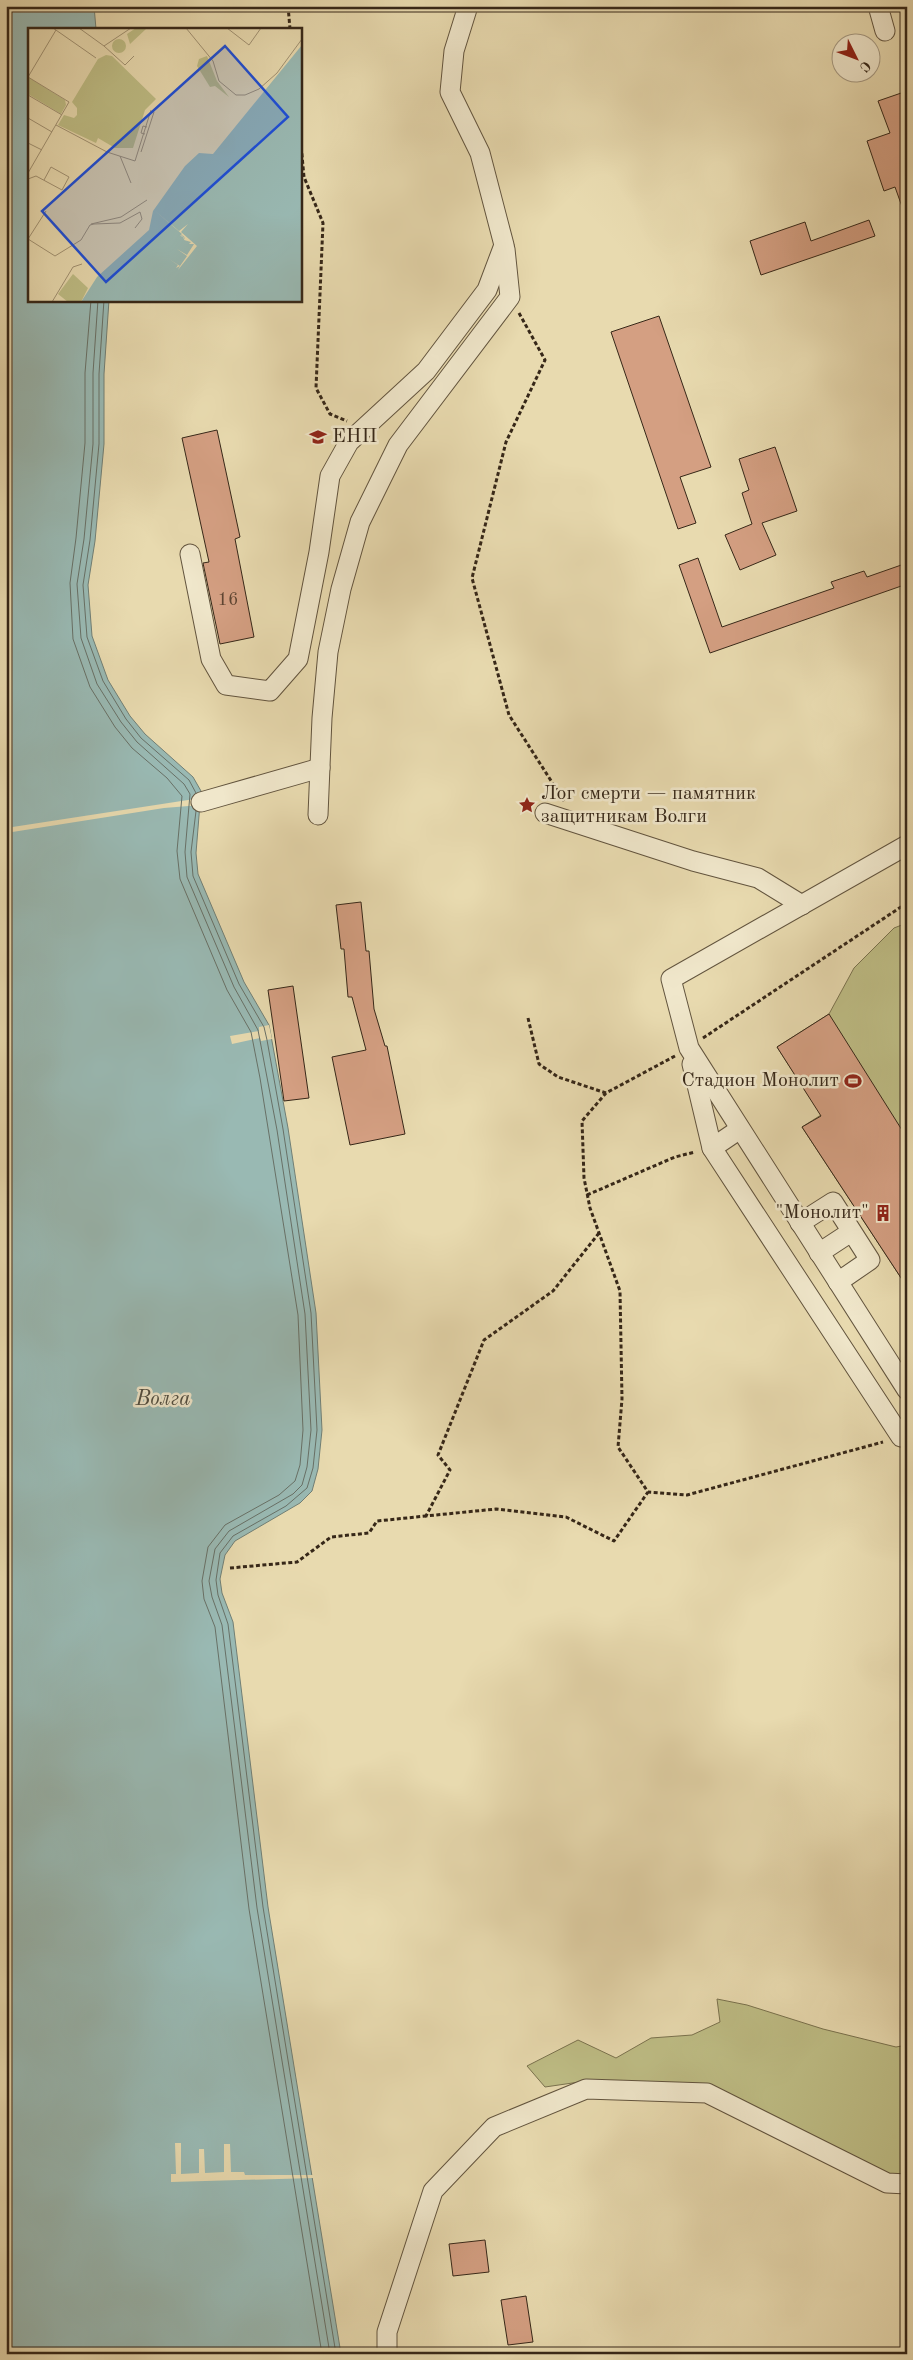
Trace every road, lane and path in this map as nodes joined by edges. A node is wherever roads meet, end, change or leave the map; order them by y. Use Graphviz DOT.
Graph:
graph roads {
  1 [pos="288,6"];
  2 [pos="468,6"];
  3 [pos="878,6"];
  4 [pos="290,28"];
  5 [pos="885,31"];
  6 [pos="301,145"];
  7 [pos="504,245"];
  8 [pos="510,297"];
  9 [pos="364,428"];
  10 [pos="190,554"];
  11 [pos="320,768"];
  12 [pos="201,802"];
  13 [pos="545,813"];
  14 [pos="318,815"];
  15 [pos="580,824"];
  16 [pos="907,845"];
  17 [pos="907,903"];
  18 [pos="802,905"];
  19 [pos="528,1018"];
  20 [pos="689,1048"];
  21 [pos="606,1093"];
  22 [pos="740,1129"];
  23 [pos="712,1148"];
  24 [pos="587,1195"];
  25 [pos="800,1223"];
  26 [pos="852,1232"];
  27 [pos="599,1233"];
  28 [pos="820,1253"];
  29 [pos="838,1282"];
  30 [pos="907,1390"];
  31 [pos="901,1437"];
  32 [pos="648,1492"];
  33 [pos="426,1516"];
  34 [pos="230,1568"];
  35 [pos="907,2184"];
  36 [pos="387,2354"];
  1 -- 4 [label="path"];
  2 -- 7 [label="street"];
  3 -- 5 [label="street"];
  6 -- 9 [label="path"];
  7 -- 8 [label="street"];
  7 -- 9 [label="street"];
  8 -- 11 [label="street"];
  8 -- 15 [label="path"];
  9 -- 10 [label="street"];
  11 -- 12 [label="street"];
  11 -- 14 [label="street"];
  13 -- 15 [label="street"];
  15 -- 18 [label="street"];
  16 -- 18 [label="street"];
  17 -- 20 [label="path"];
  18 -- 20 [label="street"];
  19 -- 21 [label="path"];
  20 -- 21 [label="path"];
  20 -- 22 [label="street"];
  20 -- 23 [label="street"];
  21 -- 24 [label="path"];
  22 -- 23 [label="street"];
  22 -- 25 [label="street"];
  23 -- 24 [label="path"];
  23 -- 31 [label="street"];
  24 -- 27 [label="path"];
  25 -- 26 [label="street"];
  25 -- 28 [label="street"];
  26 -- 28 [label="street"];
  26 -- 29 [label="street"];
  27 -- 32 [label="path"];
  27 -- 33 [label="path"];
  28 -- 29 [label="street"];
  29 -- 30 [label="street"];
  31 -- 32 [label="path"];
  32 -- 33 [label="path"];
  33 -- 34 [label="path"];
  35 -- 36 [label="street"];
}
